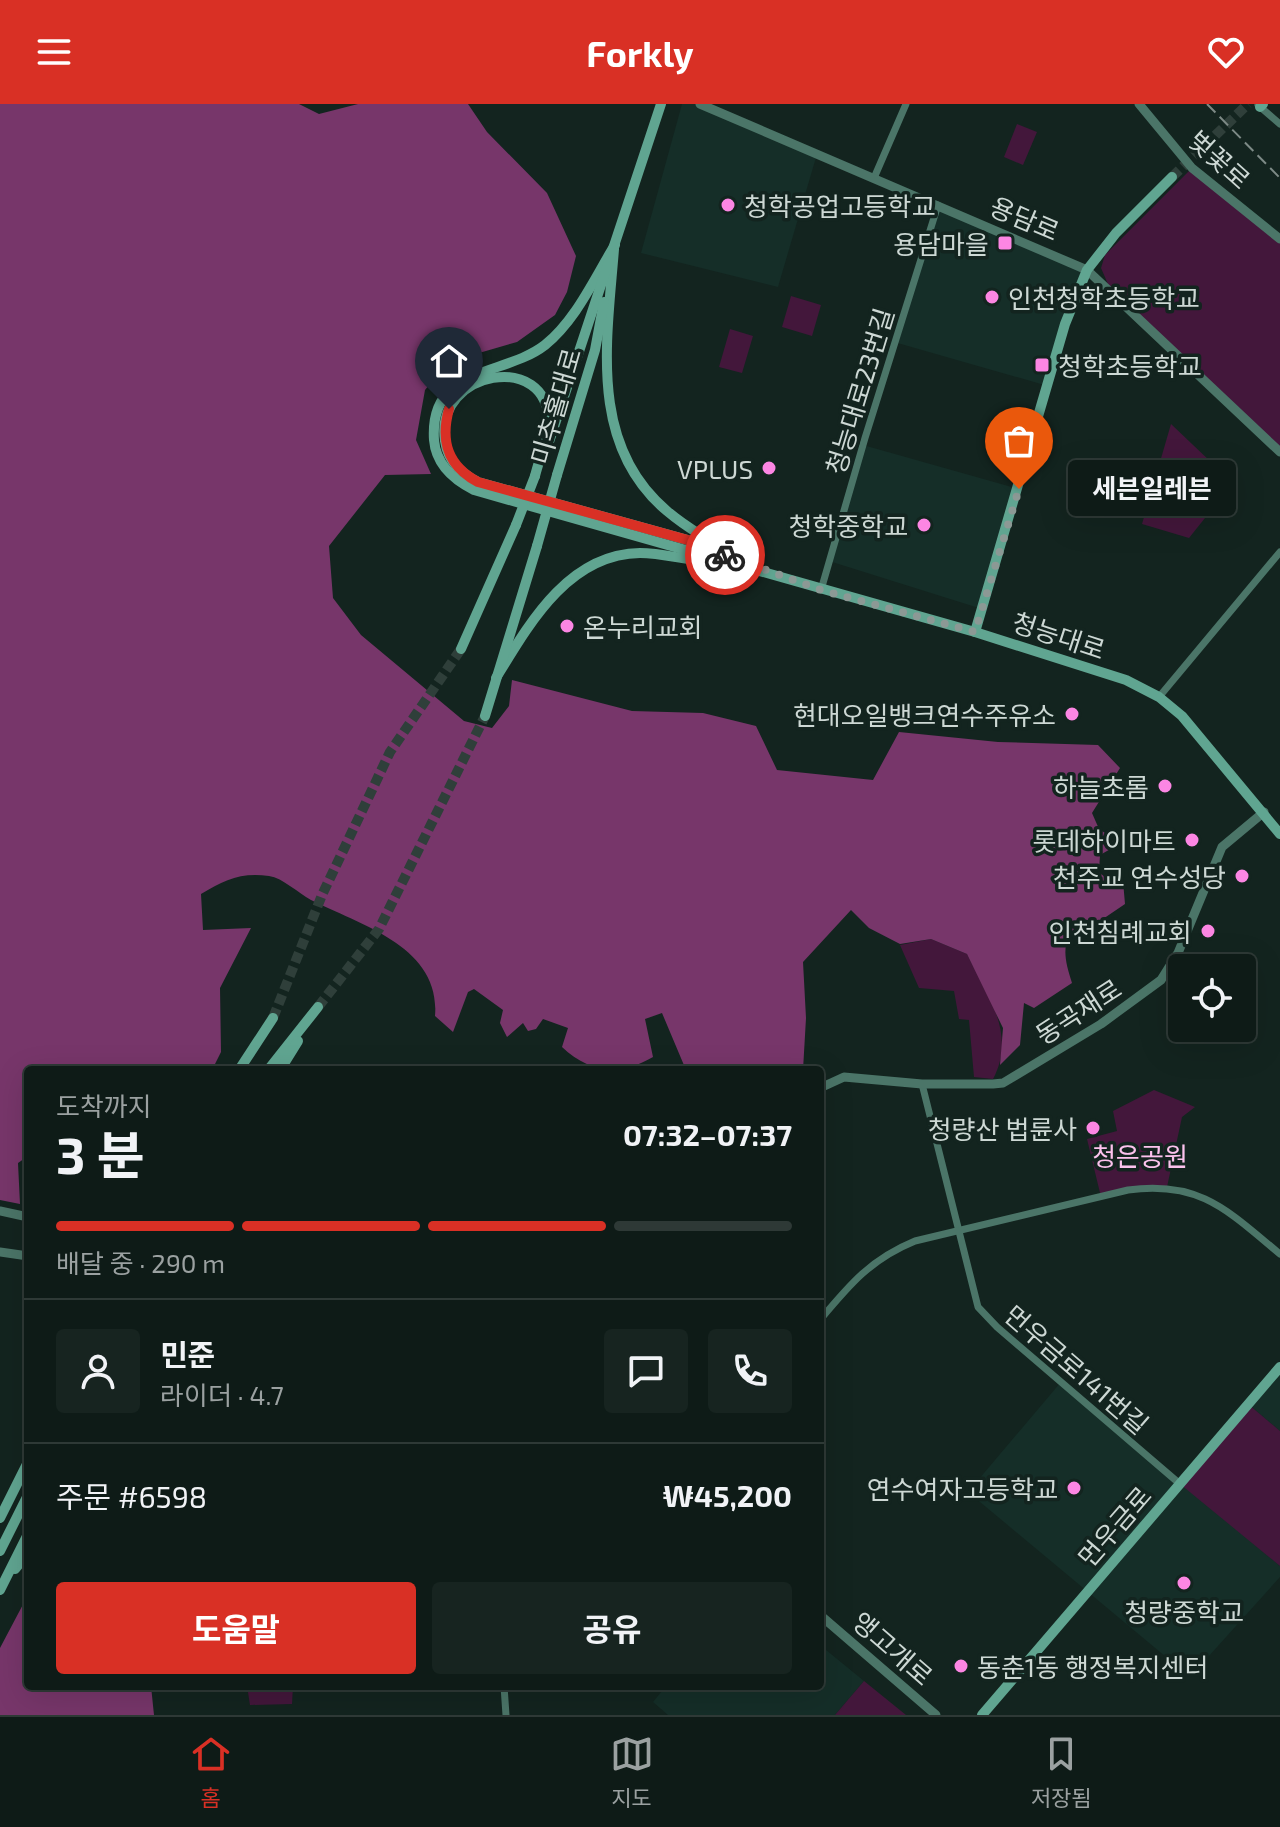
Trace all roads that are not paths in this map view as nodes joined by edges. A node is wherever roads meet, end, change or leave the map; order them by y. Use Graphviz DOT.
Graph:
graph roads {
  1 [pos="661,104"];
  2 [pos="700,104"];
  3 [pos="906,104"];
  4 [pos="1139,104"];
  5 [pos="1260,105"];
  6 [pos="718,108"];
  7 [pos="1280,124"];
  8 [pos="1172,177"];
  9 [pos="874,178"];
  10 [pos="938,205"];
  11 [pos="1280,239"];
  12 [pos="615,245"];
  13 [pos="1087,270"];
  14 [pos="1280,452"];
  15 [pos="535,476"];
  16 [pos="1280,552"];
  17 [pos="767,573"];
  18 [pos="821,590"];
  19 [pos="975,632"];
  20 [pos="461,649"];
  21 [pos="496,678"];
  22 [pos="1159,697"];
  23 [pos="485,716"];
  24 [pos="1264,812"];
  25 [pos="1276,820"];
  26 [pos="1280,834"];
  27 [pos="242,1066"];
  28 [pos="248,1066"];
  29 [pos="271,1066"];
  30 [pos="282,1066"];
  31 [pos="922,1084"];
  32 [pos="824,1086"];
  33 [pos="0,1211"];
  34 [pos="24,1216"];
  35 [pos="958,1231"];
  36 [pos="0,1252"];
  37 [pos="1280,1254"];
  38 [pos="24,1255"];
  39 [pos="824,1315"];
  40 [pos="1280,1367"];
  41 [pos="24,1470"];
  42 [pos="1180,1484"];
  43 [pos="24,1503"];
  44 [pos="0,1518"];
  45 [pos="24,1542"];
  46 [pos="0,1551"];
  47 [pos="24,1558"];
  48 [pos="1,1588"];
  49 [pos="824,1618"];
  50 [pos="504,1690"];
  51 [pos="506,1715"];
  52 [pos="936,1715"];
  53 [pos="982,1715"];
  1 -- 12 [label="main road, 미추홀대로"];
  2 -- 6 [label="street, 용담로"];
  3 -- 9 [label="street"];
  4 -- 11 [label="street, 벚꽃로"];
  5 -- 7 [label="street"];
  6 -- 9 [label="street, 용담로"];
  8 -- 13 [label="main road"];
  9 -- 10 [label="street, 용담로"];
  10 -- 13 [label="street, 용담로"];
  10 -- 18 [label="street, 청능대로23번길"];
  12 -- 15 [label="main road, 미추홀대로"];
  12 -- 17 [label="main road"];
  12 -- 17 [label="main road"];
  12 -- 21 [label="main road, 미추홀대로, bridge"];
  13 -- 14 [label="street, 용담로"];
  13 -- 19 [label="main road"];
  15 -- 17 [label="main road"];
  15 -- 20 [label="main road, 미추홀대로, bridge"];
  16 -- 22 [label="street"];
  17 -- 18 [label="main road, 청능대로"];
  17 -- 21 [label="main road"];
  18 -- 19 [label="main road, 청능대로"];
  19 -- 22 [label="main road, 청능대로"];
  21 -- 23 [label="main road, 미추홀대로"];
  22 -- 24 [label="main road, 청능대로"];
  24 -- 25 [label="main road, 청능대로"];
  24 -- 31 [label="street, 동곡재로"];
  25 -- 26 [label="main road, 청능대로"];
  27 -- 28 [label="main road"];
  29 -- 30 [label="main road"];
  31 -- 32 [label="street, 동곡재로"];
  31 -- 35 [label="street, 먼우금로141번길"];
  33 -- 34 [label="street"];
  35 -- 37 [label="street"];
  35 -- 39 [label="street"];
  35 -- 42 [label="street, 먼우금로141번길"];
  36 -- 38 [label="street"];
  40 -- 42 [label="main road, 먼우금로"];
  41 -- 44 [label="main road"];
  42 -- 53 [label="main road, 먼우금로"];
  43 -- 46 [label="main road"];
  45 -- 48 [label="main road"];
  47 -- 48 [label="main road"];
  49 -- 52 [label="street, 앵고개로"];
  50 -- 51 [label="street"];
}
